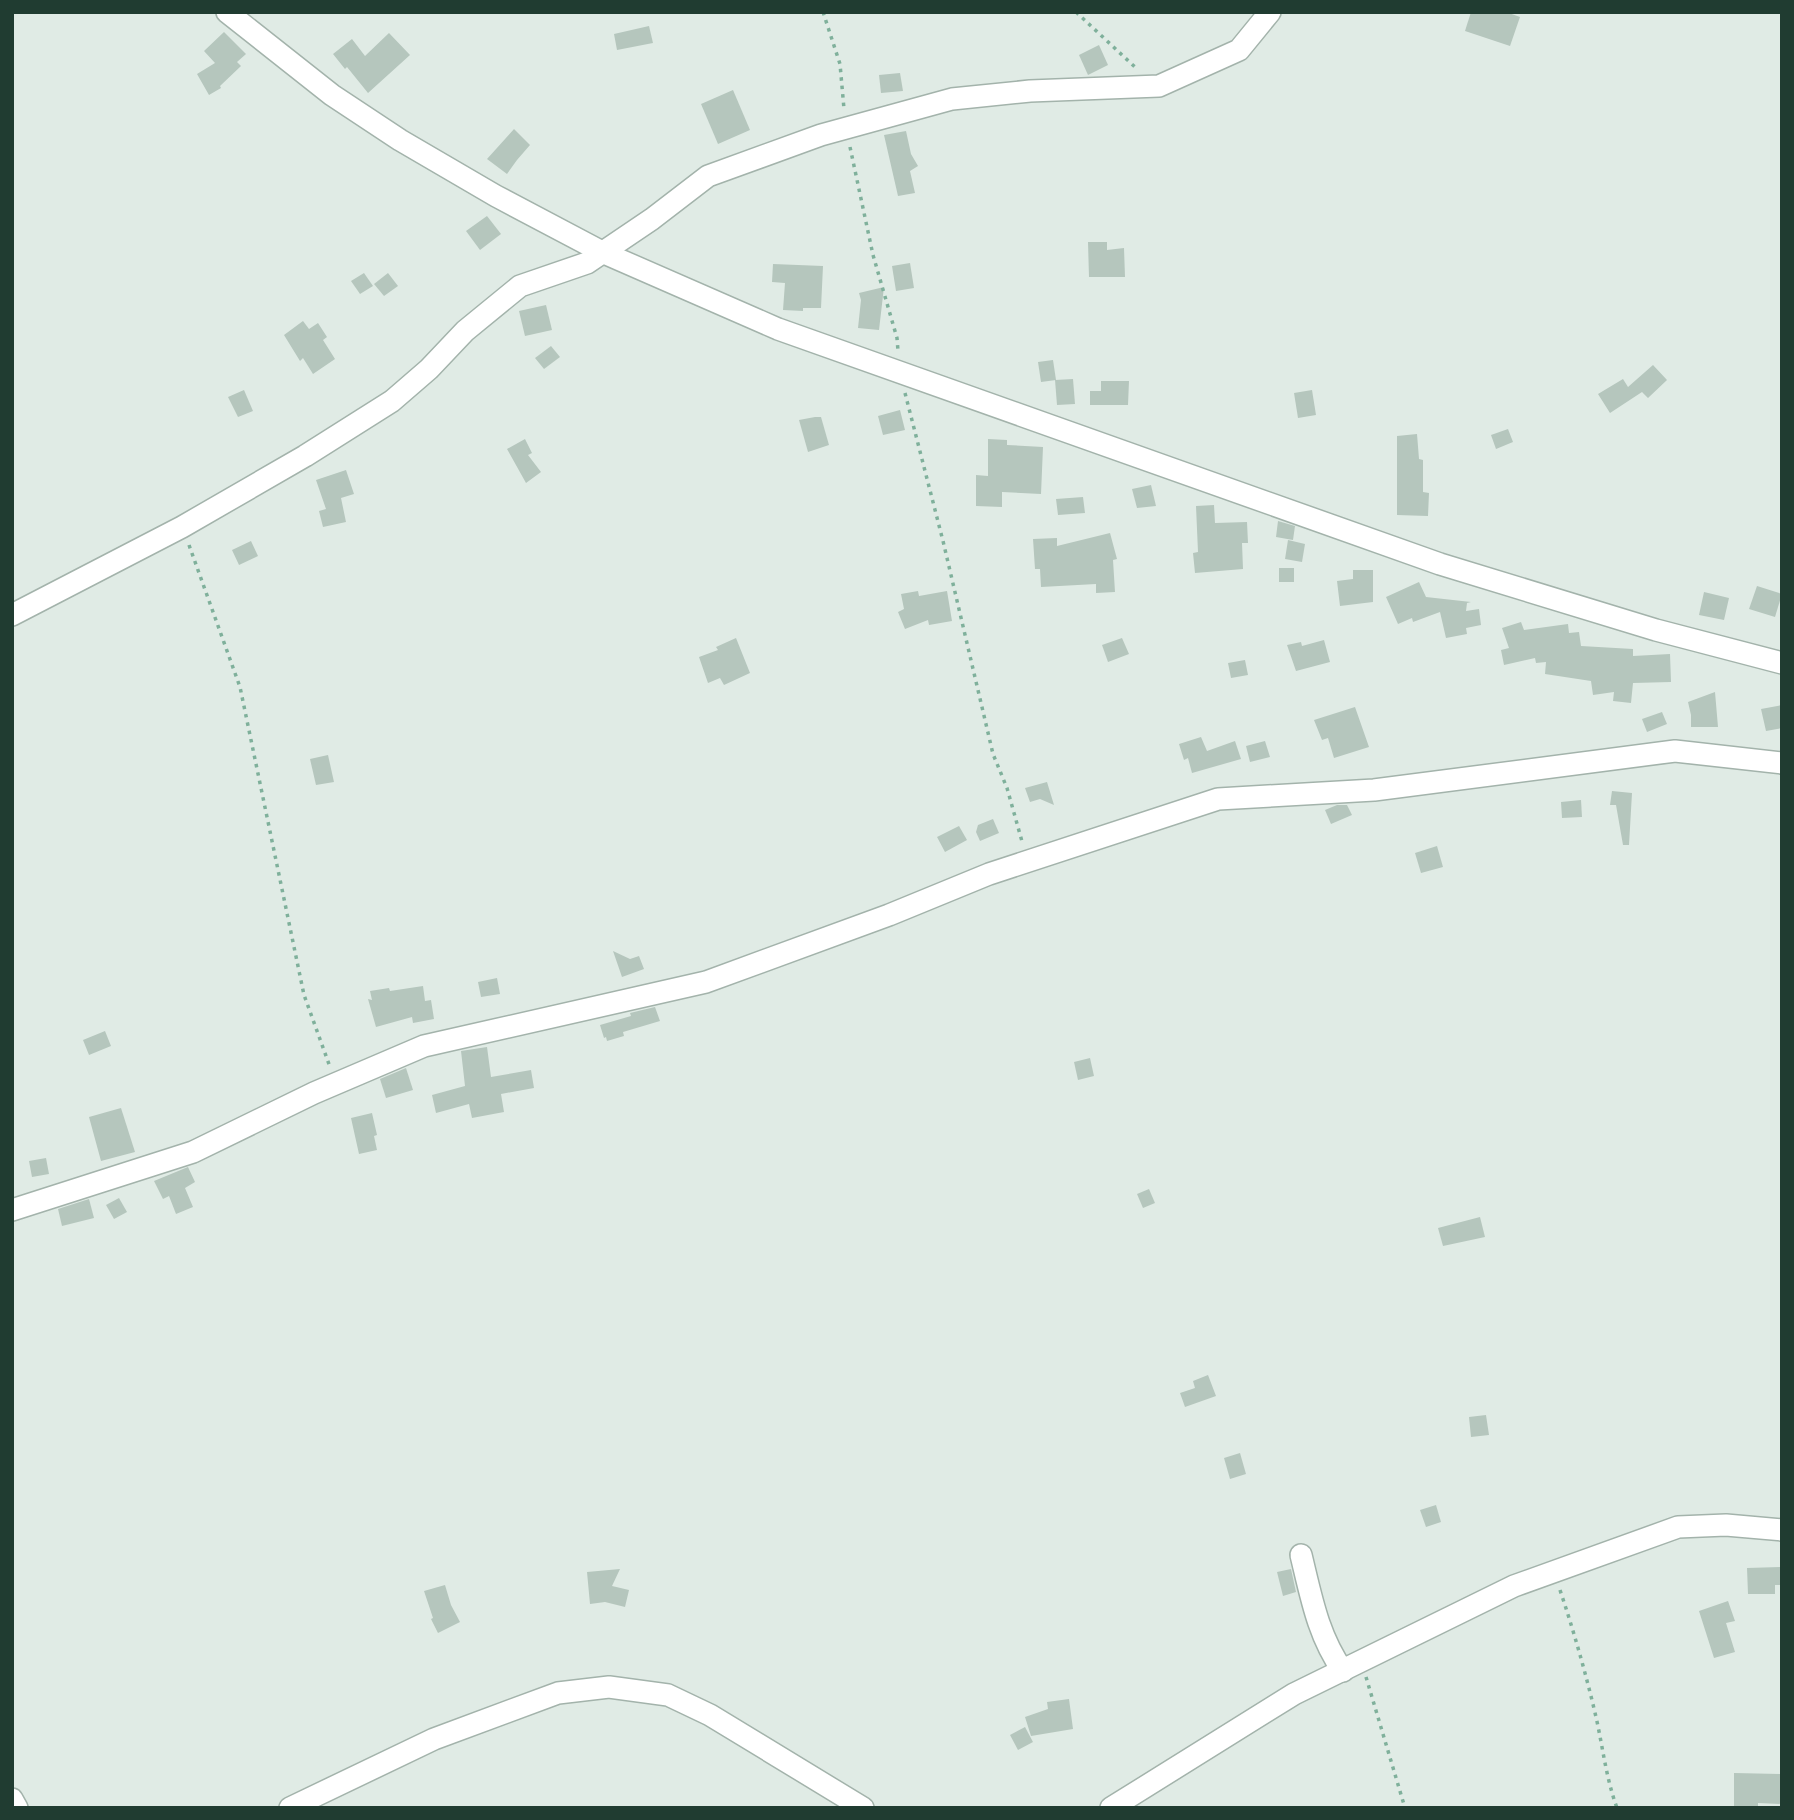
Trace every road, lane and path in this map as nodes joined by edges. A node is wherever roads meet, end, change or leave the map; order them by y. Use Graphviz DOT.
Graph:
graph roads {
  1 [pos="227,12"];
  2 [pos="823,12"];
  3 [pos="1076,12"];
  4 [pos="1270,12"];
  5 [pos="1158,86"];
  6 [pos="847,128"];
  7 [pos="604,253"];
  8 [pos="900,373"];
  9 [pos="182,527"];
  10 [pos="12,615"];
  11 [pos="1782,663"];
  12 [pos="1782,763"];
  13 [pos="1029,861"];
  14 [pos="337,1083"];
  15 [pos="12,1210"];
  16 [pos="1782,1530"];
  17 [pos="1301,1555"];
  18 [pos="1554,1571"];
  19 [pos="1352,1666"];
  20 [pos="12,1799"];
  21 [pos="17,1808"];
  22 [pos="290,1808"];
  23 [pos="863,1808"];
  24 [pos="1111,1808"];
  25 [pos="1405,1808"];
  26 [pos="1617,1808"];
  1 -- 7 [label="street"];
  2 -- 6 [label="path"];
  3 -- 5 [label="path"];
  4 -- 5 [label="street"];
  5 -- 6 [label="street"];
  6 -- 7 [label="street"];
  6 -- 8 [label="path"];
  7 -- 8 [label="street"];
  7 -- 9 [label="street"];
  8 -- 11 [label="street"];
  8 -- 13 [label="path"];
  9 -- 10 [label="street"];
  9 -- 14 [label="path"];
  12 -- 13 [label="street"];
  13 -- 14 [label="street"];
  14 -- 15 [label="street"];
  16 -- 18 [label="street"];
  17 -- 19 [label="street"];
  18 -- 19 [label="street"];
  18 -- 26 [label="path"];
  19 -- 24 [label="street"];
  19 -- 25 [label="path"];
  20 -- 21 [label="street"];
  22 -- 23 [label="street"];
}
